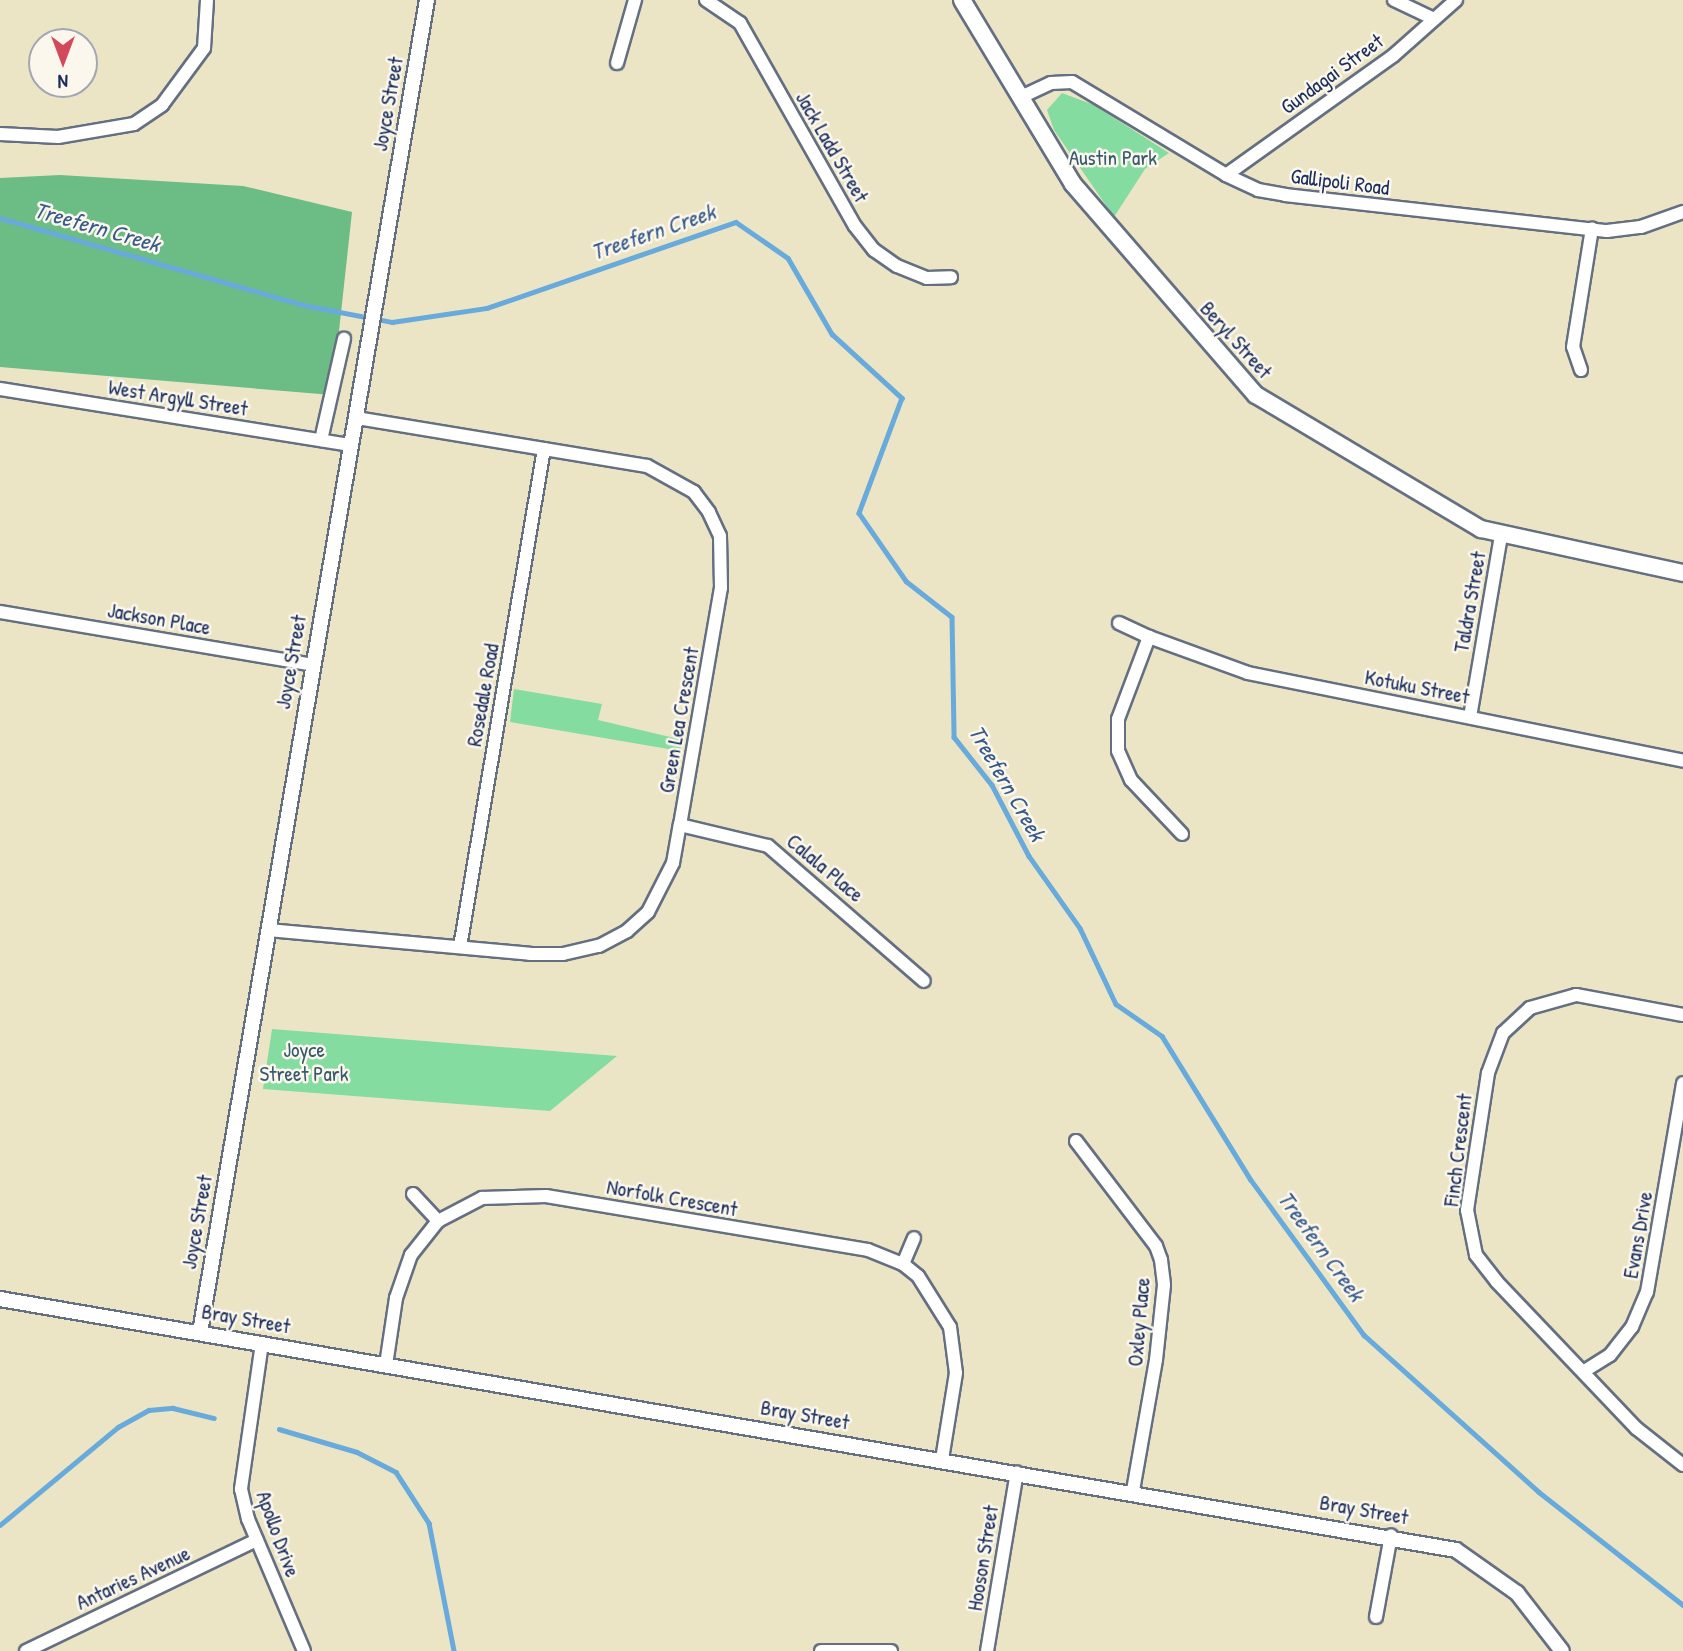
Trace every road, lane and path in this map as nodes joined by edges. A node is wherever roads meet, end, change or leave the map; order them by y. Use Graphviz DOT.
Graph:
graph roads {
  1 [pos="207,0"];
  2 [pos="427,0"];
  3 [pos="635,0"];
  4 [pos="706,0"];
  5 [pos="962,0"];
  6 [pos="1394,0"];
  7 [pos="1456,0"];
  8 [pos="1434,19"];
  9 [pos="617,62"];
  10 [pos="1021,97"];
  11 [pos="0,135"];
  12 [pos="1226,175"];
  13 [pos="1683,212"];
  14 [pos="1592,229"];
  15 [pos="951,276"];
  16 [pos="344,339"];
  17 [pos="1581,370"];
  18 [pos="0,389"];
  19 [pos="356,418"];
  20 [pos="321,440"];
  21 [pos="350,445"];
  22 [pos="544,449"];
  23 [pos="1501,536"];
  24 [pos="1683,573"];
  25 [pos="0,612"];
  26 [pos="1119,623"];
  27 [pos="1149,637"];
  28 [pos="312,665"];
  29 [pos="1470,717"];
  30 [pos="1683,761"];
  31 [pos="680,825"];
  32 [pos="1182,834"];
  33 [pos="268,930"];
  34 [pos="460,947"];
  35 [pos="924,981"];
  36 [pos="1683,1015"];
  37 [pos="1683,1083"];
  38 [pos="1076,1141"];
  39 [pos="413,1194"];
  40 [pos="438,1221"];
  41 [pos="914,1238"];
  42 [pos="903,1264"];
  43 [pos="0,1299"];
  44 [pos="200,1332"];
  45 [pos="262,1343"];
  46 [pos="386,1365"];
  47 [pos="1586,1370"];
  48 [pos="942,1460"];
  49 [pos="1683,1465"];
  50 [pos="1017,1472"];
  51 [pos="1133,1491"];
  52 [pos="1391,1535"];
  53 [pos="257,1541"];
  54 [pos="1376,1617"];
  55 [pos="26,1651"];
  56 [pos="304,1651"];
  57 [pos="821,1651"];
  58 [pos="891,1651"];
  59 [pos="987,1651"];
  60 [pos="1562,1651"];
  1 -- 11 [label="street"];
  2 -- 19 [label="street, Joyce Street"];
  3 -- 9 [label="street"];
  4 -- 15 [label="street, Jack Ladd Street"];
  5 -- 10 [label="main road, Beryl Street"];
  6 -- 8 [label="street"];
  7 -- 8 [label="street, Gundagai Street"];
  8 -- 12 [label="street, Gundagai Street"];
  10 -- 12 [label="street, Gallipoli Road"];
  10 -- 23 [label="main road, Beryl Street"];
  12 -- 14 [label="street, Gallipoli Road"];
  13 -- 14 [label="street, Gallipoli Road"];
  14 -- 17 [label="street"];
  16 -- 20 [label="street"];
  18 -- 20 [label="street, West Argyll Street"];
  19 -- 21 [label="street, Joyce Street"];
  19 -- 22 [label="street, Green Lea Crescent"];
  20 -- 21 [label="street, West Argyll Street"];
  21 -- 28 [label="street, Joyce Street"];
  22 -- 31 [label="street, Green Lea Crescent"];
  22 -- 34 [label="street, Rosedale Road"];
  23 -- 24 [label="main road, Beryl Street"];
  23 -- 29 [label="street, Taldra Street"];
  25 -- 28 [label="street, Jackson Place"];
  26 -- 27 [label="street, Kotuku Street"];
  27 -- 29 [label="street, Kotuku Street"];
  27 -- 32 [label="street"];
  28 -- 33 [label="street, Joyce Street"];
  29 -- 30 [label="street, Kotuku Street"];
  31 -- 34 [label="street, Green Lea Crescent"];
  31 -- 35 [label="street, Calala Place"];
  33 -- 34 [label="street, Green Lea Crescent"];
  33 -- 44 [label="street, Joyce Street"];
  36 -- 47 [label="street, Finch Crescent"];
  37 -- 47 [label="street, Evans Drive"];
  38 -- 51 [label="street, Oxley Place"];
  39 -- 40 [label="street"];
  40 -- 42 [label="street, Norfolk Crescent"];
  40 -- 46 [label="street, Norfolk Crescent"];
  41 -- 42 [label="street"];
  42 -- 48 [label="street, Norfolk Crescent"];
  43 -- 44 [label="street, Bray Street"];
  44 -- 45 [label="street, Bray Street"];
  45 -- 46 [label="street, Bray Street"];
  45 -- 53 [label="street, Apollo Drive"];
  46 -- 48 [label="street, Bray Street"];
  47 -- 49 [label="street, Finch Crescent"];
  48 -- 50 [label="street, Bray Street"];
  50 -- 51 [label="street, Bray Street"];
  50 -- 59 [label="street, Hooson Street"];
  51 -- 52 [label="street, Bray Street"];
  52 -- 54 [label="street"];
  52 -- 60 [label="street, Bray Street"];
  53 -- 55 [label="street, Antaries Avenue"];
  53 -- 56 [label="street, Apollo Drive"];
  57 -- 58 [label="street"];
}
